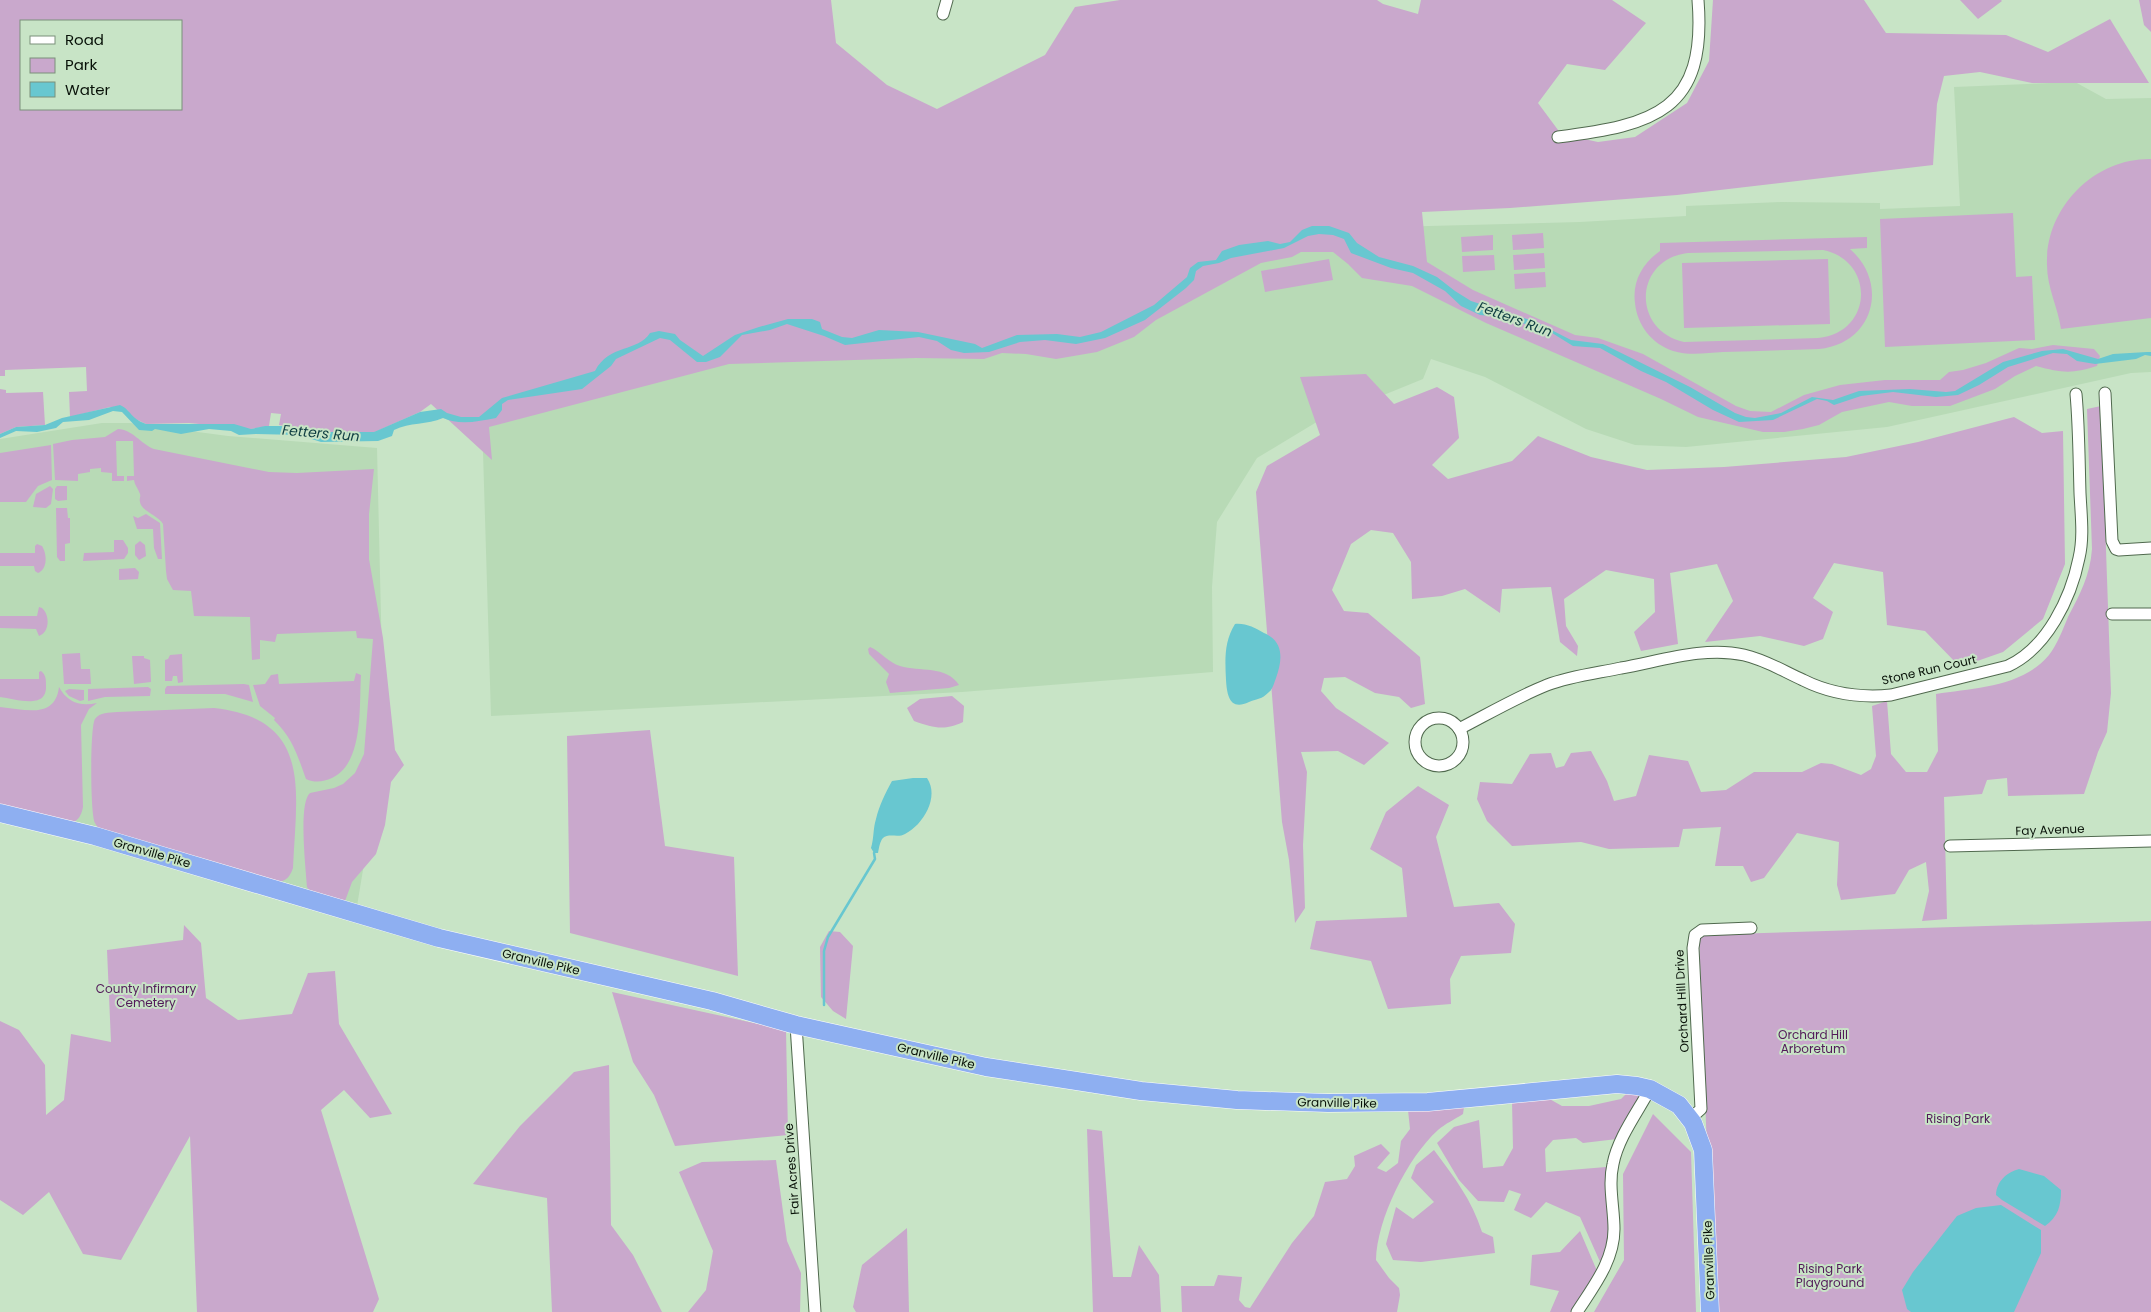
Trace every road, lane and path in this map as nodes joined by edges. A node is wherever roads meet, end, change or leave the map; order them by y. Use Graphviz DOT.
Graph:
graph roads {
  1 [pos="947,0"];
  2 [pos="1698,0"];
  3 [pos="943,14"];
  4 [pos="1558,137"];
  5 [pos="2105,392"];
  6 [pos="2076,394"];
  7 [pos="2151,548"];
  8 [pos="2112,614"];
  9 [pos="2151,614"];
  10 [pos="1459,729"];
  11 [pos="0,813"];
  12 [pos="2151,841"];
  13 [pos="1950,846"];
  14 [pos="1751,928"];
  15 [pos="796,1025"];
  16 [pos="1650,1089"];
  17 [pos="1690,1119"];
  18 [pos="814,1312"];
  19 [pos="1577,1312"];
  20 [pos="1710,1312"];
  1 -- 3 [label="street"];
  2 -- 4 [label="street"];
  5 -- 7 [label="street"];
  6 -- 10 [label="street, Stone Run Court"];
  8 -- 9 [label="street"];
  10 -- 10 [label="street"];
  11 -- 15 [label="highway, Granville Pike"];
  12 -- 13 [label="street, Fay Avenue"];
  14 -- 17 [label="street, Orchard Hill Drive"];
  15 -- 16 [label="highway, Granville Pike"];
  15 -- 18 [label="street, Fair Acres Drive"];
  16 -- 17 [label="highway, Granville Pike"];
  16 -- 19 [label="street"];
  17 -- 20 [label="highway, Granville Pike"];
}
